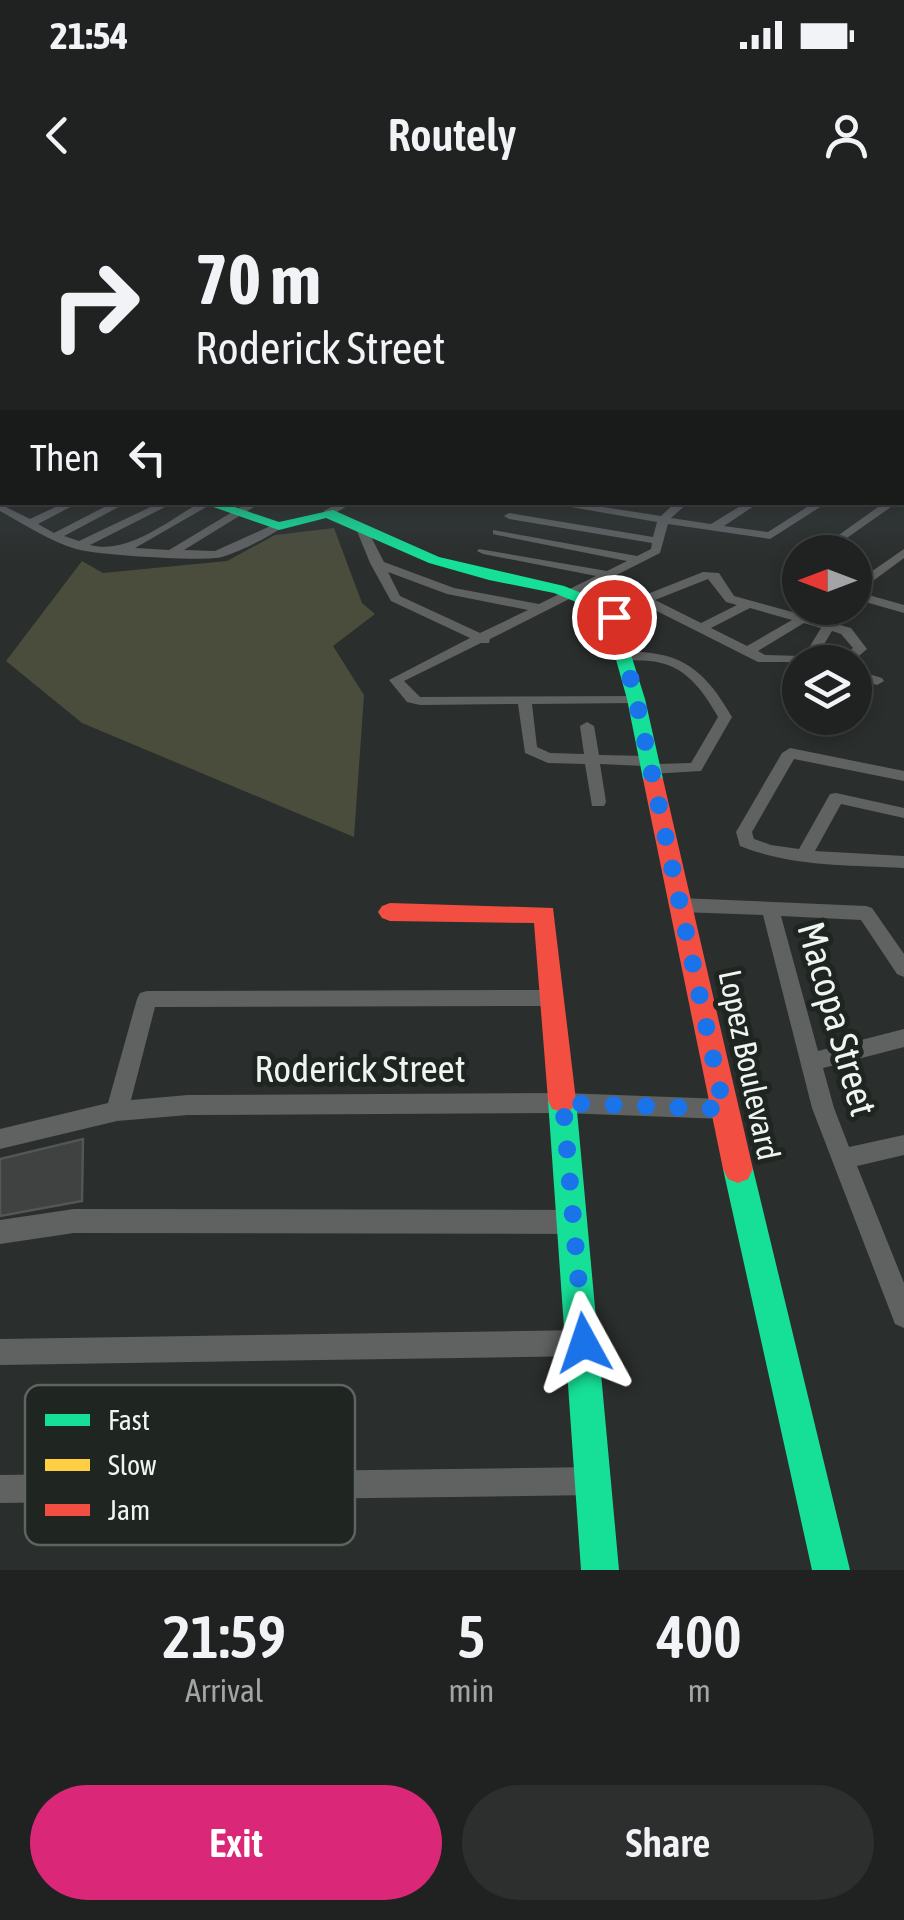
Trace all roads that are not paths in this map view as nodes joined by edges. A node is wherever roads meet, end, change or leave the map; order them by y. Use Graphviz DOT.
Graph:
graph roads {
  1 [pos="69,505"];
  2 [pos="117,505"];
  3 [pos="164,505"];
  4 [pos="204,505"];
  5 [pos="518,505"];
  6 [pos="566,505"];
  7 [pos="605,505"];
  8 [pos="680,505"];
  9 [pos="750,505"];
  10 [pos="818,505"];
  11 [pos="889,505"];
  12 [pos="248,508"];
  13 [pos="338,508"];
  14 [pos="5,509"];
  15 [pos="596,510"];
  16 [pos="509,516"];
  17 [pos="660,520"];
  18 [pos="30,524"];
  19 [pos="280,526"];
  20 [pos="712,528"];
  21 [pos="364,531"];
  22 [pos="498,532"];
  23 [pos="845,535"];
  24 [pos="54,536"];
  25 [pos="658,541"];
  26 [pos="78,546"];
  27 [pos="121,551"];
  28 [pos="904,552"];
  29 [pos="169,554"];
  30 [pos="639,560"];
  31 [pos="477,561"];
  32 [pos="376,562"];
  33 [pos="610,575"];
  34 [pos="872,578"];
  35 [pos="579,592"];
  36 [pos="872,598"];
  37 [pos="642,599"];
  38 [pos="749,604"];
  39 [pos="605,608"];
  40 [pos="543,609"];
  41 [pos="904,609"];
  42 [pos="782,613"];
  43 [pos="792,625"];
  44 [pos="824,625"];
  45 [pos="828,626"];
  46 [pos="700,628"];
  47 [pos="484,640"];
  48 [pos="819,645"];
  49 [pos="857,645"];
  50 [pos="747,652"];
  51 [pos="626,656"];
  52 [pos="782,659"];
  53 [pos="872,679"];
  54 [pos="877,681"];
  55 [pos="636,699"];
  56 [pos="525,702"];
  57 [pos="587,726"];
  58 [pos="592,760"];
  59 [pos="650,765"];
  60 [pos="904,776"];
  61 [pos="598,802"];
  62 [pos="904,814"];
  63 [pos="804,856"];
  64 [pos="904,862"];
  65 [pos="680,905"];
  66 [pos="770,909"];
  67 [pos="390,912"];
  68 [pos="904,969"];
  69 [pos="553,998"];
  70 [pos="904,1038"];
  71 [pos="812,1062"];
  72 [pos="563,1103"];
  73 [pos="724,1109"];
  74 [pos="117,1111"];
  75 [pos="0,1139"];
  76 [pos="904,1144"];
  77 [pos="843,1159"];
  78 [pos="574,1222"];
  79 [pos="0,1232"];
  80 [pos="895,1269"];
  81 [pos="904,1315"];
  82 [pos="584,1343"];
  83 [pos="0,1352"];
  84 [pos="595,1481"];
  85 [pos="355,1484"];
  86 [pos="0,1488"];
  87 [pos="25,1488"];
  88 [pos="600,1570"];
  89 [pos="831,1570"];
  1 -- 18 [label="street"];
  2 -- 24 [label="street"];
  3 -- 26 [label="street"];
  4 -- 27 [label="street"];
  5 -- 16 [label="street"];
  6 -- 15 [label="street"];
  7 -- 15 [label="street"];
  8 -- 17 [label="street"];
  9 -- 20 [label="street"];
  10 -- 20 [label="street"];
  11 -- 23 [label="street"];
  12 -- 19 [label="street"];
  12 -- 29 [label="street"];
  13 -- 19 [label="street"];
  13 -- 21 [label="street"];
  14 -- 18 [label="street"];
  15 -- 17 [label="street"];
  16 -- 22 [label="street"];
  16 -- 25 [label="street"];
  17 -- 20 [label="street"];
  17 -- 25 [label="street"];
  18 -- 24 [label="street"];
  19 -- 29 [label="street"];
  21 -- 31 [label="street"];
  21 -- 32 [label="street"];
  22 -- 30 [label="street"];
  22 -- 31 [label="street"];
  24 -- 26 [label="street"];
  25 -- 30 [label="street"];
  26 -- 27 [label="street"];
  27 -- 29 [label="street"];
  28 -- 34 [label="street"];
  30 -- 33 [label="street"];
  31 -- 33 [label="street"];
  31 -- 35 [label="street"];
  32 -- 40 [label="street"];
  32 -- 47 [label="street"];
  33 -- 35 [label="street"];
  35 -- 39 [label="street"];
  35 -- 40 [label="street"];
  36 -- 41 [label="street"];
  37 -- 38 [label="street"];
  37 -- 39 [label="street"];
  37 -- 46 [label="street"];
  38 -- 42 [label="street"];
  38 -- 46 [label="street"];
  39 -- 51 [label="street, Lopez Boulevard"];
  40 -- 47 [label="street"];
  43 -- 50 [label="street"];
  44 -- 45 [label="street"];
  45 -- 48 [label="street"];
  45 -- 49 [label="street"];
  46 -- 50 [label="street"];
  47 -- 56 [label="street"];
  50 -- 52 [label="street"];
  51 -- 55 [label="street, Lopez Boulevard"];
  51 -- 59 [label="street"];
  53 -- 54 [label="street"];
  55 -- 56 [label="street"];
  55 -- 59 [label="street, Lopez Boulevard"];
  56 -- 58 [label="street"];
  57 -- 58 [label="street"];
  58 -- 59 [label="street"];
  58 -- 61 [label="street"];
  59 -- 65 [label="street, Lopez Boulevard"];
  60 -- 63 [label="street"];
  62 -- 63 [label="street"];
  63 -- 64 [label="street"];
  65 -- 66 [label="street"];
  65 -- 73 [label="street, Lopez Boulevard"];
  66 -- 68 [label="street"];
  66 -- 71 [label="street, Macopa Street"];
  67 -- 69 [label="street"];
  69 -- 72 [label="street"];
  69 -- 74 [label="street"];
  70 -- 71 [label="street"];
  71 -- 77 [label="street, Macopa Street"];
  72 -- 73 [label="street, Roderick Street"];
  72 -- 74 [label="street, Roderick Street"];
  72 -- 78 [label="street"];
  73 -- 89 [label="street, Lopez Boulevard"];
  74 -- 75 [label="street, Roderick Street"];
  76 -- 77 [label="street"];
  77 -- 80 [label="street, Macopa Street"];
  78 -- 79 [label="street"];
  78 -- 82 [label="street"];
  80 -- 81 [label="street, Macopa Street"];
  82 -- 83 [label="street"];
  82 -- 84 [label="street"];
  84 -- 85 [label="street"];
  84 -- 88 [label="street"];
  86 -- 87 [label="street"];
}
